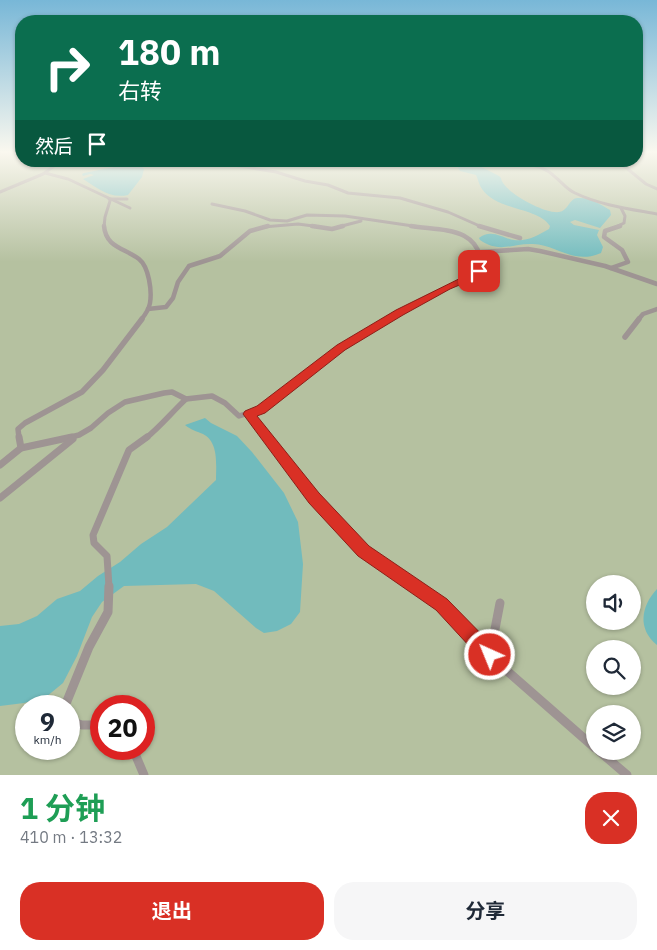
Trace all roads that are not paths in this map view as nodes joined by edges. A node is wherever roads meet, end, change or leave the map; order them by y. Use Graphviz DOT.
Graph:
graph roads {
  1 [pos="90,189"];
  2 [pos="338,189"];
  3 [pos="569,189"];
  4 [pos="127,199"];
  5 [pos="108,200"];
  6 [pos="212,204"];
  7 [pos="130,208"];
  8 [pos="622,208"];
  9 [pos="657,214"];
  10 [pos="269,223"];
  11 [pos="397,227"];
  12 [pos="520,238"];
  13 [pos="480,252"];
  14 [pos="626,264"];
  15 [pos="611,268"];
  16 [pos="631,275"];
  17 [pos="657,284"];
  18 [pos="148,309"];
  19 [pos="657,309"];
  20 [pos="625,336"];
  21 [pos="186,399"];
  22 [pos="249,414"];
  23 [pos="79,435"];
  24 [pos="21,448"];
  25 [pos="0,465"];
  26 [pos="0,498"];
  27 [pos="500,603"];
  28 [pos="490,655"];
  29 [pos="69,695"];
  30 [pos="586,740"];
  31 [pos="138,760"];
  32 [pos="610,760"];
  33 [pos="144,775"];
  34 [pos="627,775"];
  1 -- 5 [label="lane"];
  2 -- 12 [label="lane"];
  3 -- 8 [label="lane"];
  4 -- 5 [label="lane"];
  5 -- 7 [label="lane"];
  5 -- 18 [label="lane"];
  6 -- 10 [label="lane"];
  8 -- 9 [label="lane"];
  8 -- 14 [label="lane"];
  10 -- 11 [label="lane"];
  10 -- 13 [label="lane"];
  10 -- 18 [label="lane"];
  13 -- 15 [label="lane"];
  13 -- 22 [label="lane"];
  14 -- 15 [label="lane"];
  14 -- 16 [label="lane"];
  15 -- 16 [label="lane"];
  16 -- 17 [label="lane"];
  18 -- 24 [label="lane"];
  19 -- 20 [label="lane"];
  21 -- 22 [label="lane"];
  21 -- 23 [label="lane"];
  21 -- 29 [label="lane"];
  22 -- 28 [label="lane"];
  23 -- 24 [label="lane"];
  23 -- 26 [label="lane"];
  24 -- 25 [label="lane"];
  27 -- 28 [label="lane"];
  28 -- 30 [label="lane"];
  31 -- 33 [label="lane"];
  32 -- 34 [label="lane"];
}
